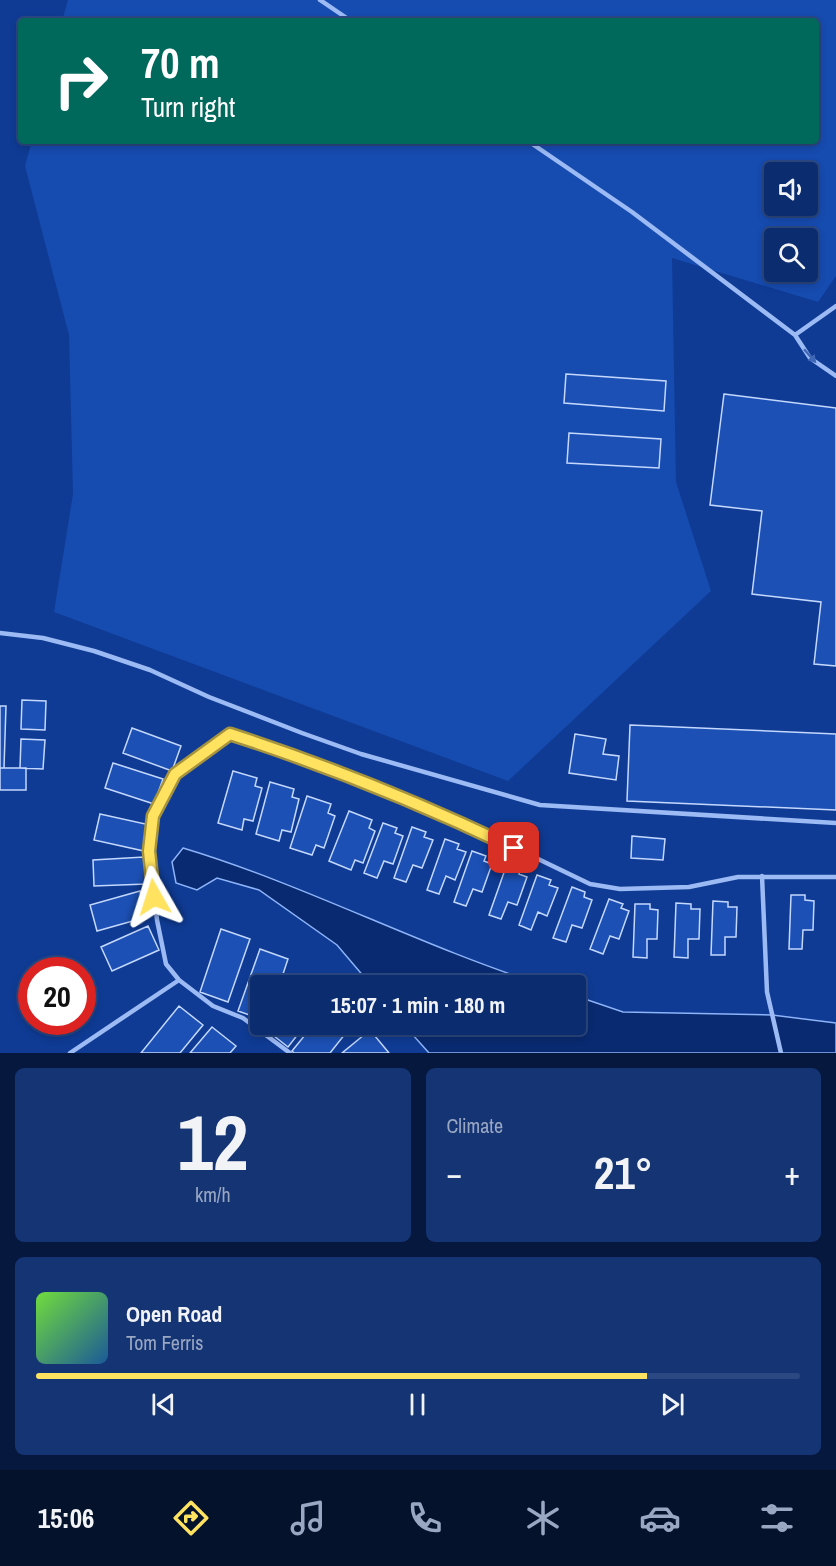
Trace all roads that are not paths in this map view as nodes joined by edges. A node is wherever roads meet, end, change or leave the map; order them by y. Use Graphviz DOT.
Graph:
graph roads {
  1 [pos="320,0"];
  2 [pos="347,18"];
  3 [pos="532,144"];
  4 [pos="836,306"];
  5 [pos="795,335"];
  6 [pos="836,376"];
  7 [pos="0,633"];
  8 [pos="836,823"];
  9 [pos="762,876"];
  10 [pos="836,876"];
  11 [pos="179,980"];
  12 [pos="70,1053"];
  13 [pos="290,1053"];
  14 [pos="781,1053"];
  1 -- 2 [label="lane"];
  3 -- 5 [label="lane"];
  4 -- 5 [label="lane"];
  5 -- 6 [label="lane, one-way"];
  7 -- 8 [label="lane"];
  9 -- 10 [label="lane"];
  9 -- 11 [label="lane"];
  9 -- 14 [label="lane"];
  11 -- 12 [label="lane"];
  11 -- 13 [label="lane"];
}
